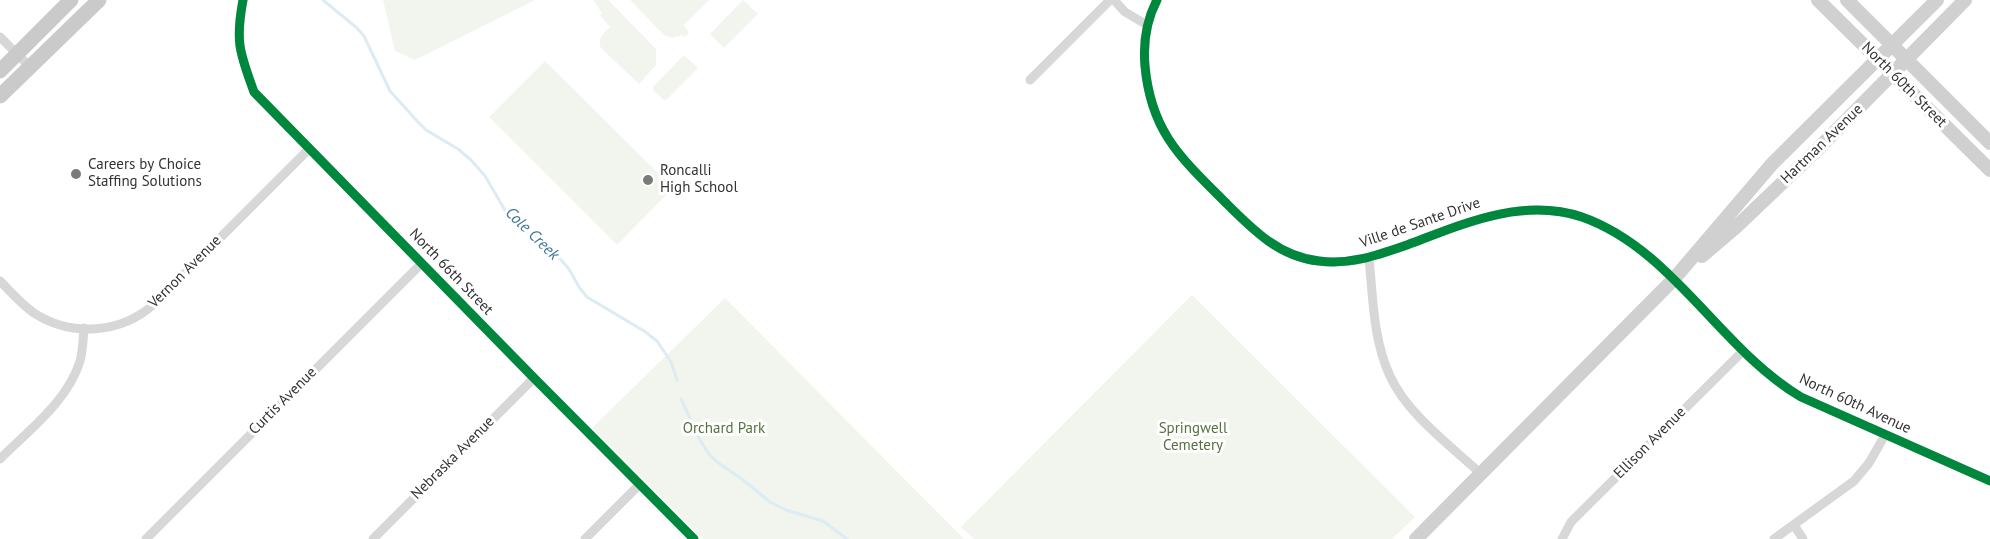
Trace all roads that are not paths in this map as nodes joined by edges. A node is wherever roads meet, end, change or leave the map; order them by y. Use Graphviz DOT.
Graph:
graph roads {
  1 [pos="71,0"];
  2 [pos="99,0"];
  3 [pos="243,0"];
  4 [pos="1112,0"];
  5 [pos="1157,0"];
  6 [pos="1818,0"];
  7 [pos="1847,0"];
  8 [pos="1937,0"];
  9 [pos="1965,0"];
  10 [pos="1146,25"];
  11 [pos="0,37"];
  12 [pos="1893,45"];
  13 [pos="17,54"];
  14 [pos="1878,60"];
  15 [pos="1908,60"];
  16 [pos="31,68"];
  17 [pos="0,71"];
  18 [pos="1892,75"];
  19 [pos="1030,80"];
  20 [pos="0,96"];
  21 [pos="1990,143"];
  22 [pos="309,149"];
  23 [pos="1990,170"];
  24 [pos="1368,258"];
  25 [pos="421,264"];
  26 [pos="1673,280"];
  27 [pos="0,281"];
  28 [pos="84,328"];
  29 [pos="1743,351"];
  30 [pos="534,378"];
  31 [pos="1886,435"];
  32 [pos="0,459"];
  33 [pos="1481,474"];
  34 [pos="1990,481"];
  35 [pos="640,484"];
  36 [pos="1794,525"];
  37 [pos="146,539"];
  38 [pos="373,539"];
  39 [pos="585,539"];
  40 [pos="694,539"];
  41 [pos="1416,539"];
  42 [pos="1562,539"];
  43 [pos="1774,539"];
  44 [pos="1803,539"];
  1 -- 13 [label="main road"];
  2 -- 16 [label="main road"];
  3 -- 22 [label="street, North 66th Street"];
  4 -- 10 [label="street"];
  4 -- 19 [label="street"];
  5 -- 10 [label="street, Ville de Sante Drive"];
  6 -- 14 [label="main road, North 60th Street"];
  7 -- 12 [label="main road, North 60th Street"];
  8 -- 12 [label="main road, Hartman Avenue"];
  9 -- 15 [label="main road, Hartman Avenue"];
  10 -- 24 [label="street, Ville de Sante Drive"];
  11 -- 13 [label="street"];
  12 -- 14 [label="main road, Hartman Avenue"];
  12 -- 15 [label="main road, North 60th Street"];
  13 -- 16 [label="street"];
  13 -- 17 [label="main road"];
  14 -- 18 [label="main road, North 60th Street"];
  14 -- 26 [label="main road, Hartman Avenue"];
  15 -- 18 [label="main road, Hartman Avenue"];
  15 -- 21 [label="main road, North 60th Street"];
  16 -- 20 [label="main road"];
  18 -- 23 [label="main road, North 60th Street"];
  18 -- 26 [label="main road, Hartman Avenue"];
  22 -- 25 [label="street, North 66th Street"];
  22 -- 28 [label="street, Vernon Avenue"];
  24 -- 26 [label="street, Ville de Sante Drive"];
  24 -- 33 [label="street"];
  25 -- 30 [label="street, North 66th Street"];
  25 -- 37 [label="street, Curtis Avenue"];
  26 -- 29 [label="street, North 60th Avenue"];
  26 -- 33 [label="main road, Hartman Avenue"];
  27 -- 28 [label="street, Vernon Avenue"];
  28 -- 32 [label="street"];
  29 -- 31 [label="street, North 60th Avenue"];
  29 -- 42 [label="street, Ellison Avenue"];
  30 -- 35 [label="street, North 66th Street"];
  30 -- 38 [label="street, Nebraska Avenue"];
  31 -- 34 [label="street, North 60th Avenue"];
  31 -- 36 [label="street"];
  33 -- 41 [label="main road, Hartman Avenue"];
  35 -- 39 [label="street"];
  35 -- 40 [label="street, North 66th Street"];
  36 -- 43 [label="street"];
  36 -- 44 [label="street"];
}
